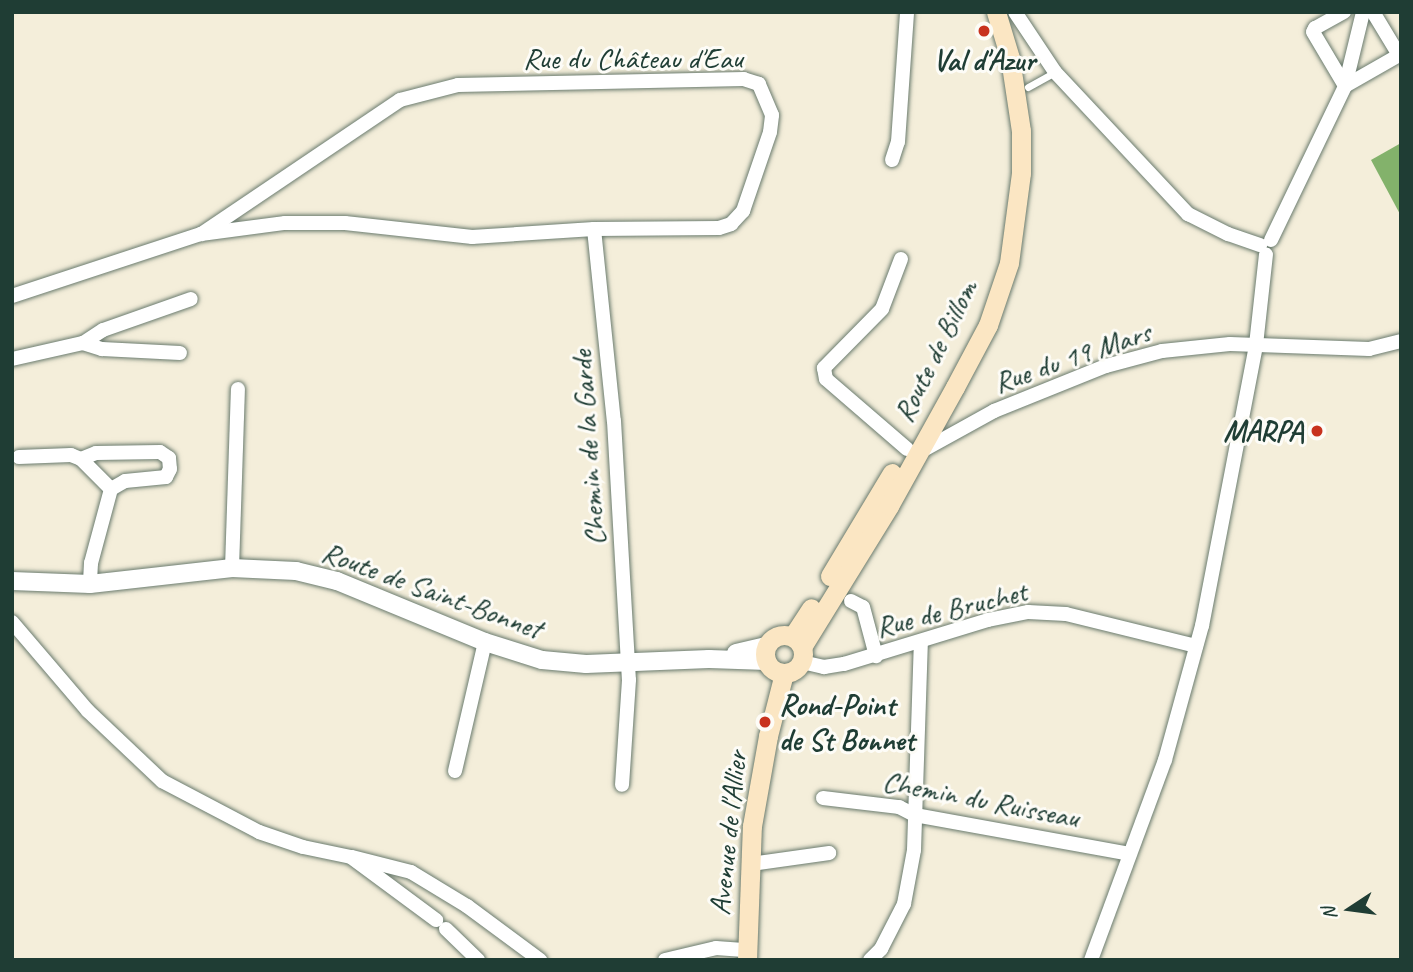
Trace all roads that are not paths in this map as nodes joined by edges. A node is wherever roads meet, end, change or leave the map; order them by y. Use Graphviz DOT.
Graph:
graph roads {
  1 [pos="907,12"];
  2 [pos="984,12"];
  3 [pos="996,12"];
  4 [pos="1015,12"];
  5 [pos="1344,12"];
  6 [pos="1363,12"];
  7 [pos="1373,12"];
  8 [pos="1400,54"];
  9 [pos="1055,72"];
  10 [pos="1345,86"];
  11 [pos="1028,87"];
  12 [pos="892,160"];
  13 [pos="594,229"];
  14 [pos="201,234"];
  15 [pos="1266,247"];
  16 [pos="901,259"];
  17 [pos="12,296"];
  18 [pos="191,299"];
  19 [pos="1401,341"];
  20 [pos="83,343"];
  21 [pos="1256,345"];
  22 [pos="180,353"];
  23 [pos="12,359"];
  24 [pos="238,389"];
  25 [pos="912,452"];
  26 [pos="19,457"];
  27 [pos="81,458"];
  28 [pos="111,489"];
  29 [pos="232,568"];
  30 [pos="12,581"];
  31 [pos="90,584"];
  32 [pos="851,601"];
  33 [pos="12,622"];
  34 [pos="485,642"];
  35 [pos="921,643"];
  36 [pos="1196,646"];
  37 [pos="799,649"];
  38 [pos="767,653"];
  39 [pos="876,656"];
  40 [pos="626,664"];
  41 [pos="784,673"];
  42 [pos="455,771"];
  43 [pos="622,785"];
  44 [pos="823,798"];
  45 [pos="915,816"];
  46 [pos="829,853"];
  47 [pos="1129,854"];
  48 [pos="351,857"];
  49 [pos="751,864"];
  50 [pos="747,955"];
  51 [pos="478,960"];
  52 [pos="540,960"];
  53 [pos="665,960"];
  54 [pos="870,960"];
  55 [pos="1091,960"];
  1 -- 12 [label="street"];
  2 -- 25 [label="main road, Route de Billom"];
  3 -- 25 [label="main road, Route de Billom"];
  4 -- 9 [label="street"];
  5 -- 10 [label="street"];
  6 -- 10 [label="street"];
  7 -- 8 [label="street"];
  8 -- 10 [label="street"];
  9 -- 11 [label="lane"];
  9 -- 15 [label="street"];
  10 -- 15 [label="street"];
  13 -- 14 [label="street, Rue du Château d'Eau"];
  13 -- 14 [label="street, Rue du Château d'Eau"];
  13 -- 40 [label="street, Chemin de la Garde"];
  14 -- 17 [label="street, Rue du Château d'Eau"];
  15 -- 21 [label="street"];
  16 -- 25 [label="street"];
  18 -- 20 [label="street"];
  19 -- 21 [label="street, Rue du 19 Mars"];
  20 -- 22 [label="street"];
  20 -- 23 [label="street"];
  21 -- 25 [label="street, Rue du 19 Mars"];
  21 -- 36 [label="street"];
  24 -- 29 [label="street"];
  25 -- 37 [label="main road, Route de Billom"];
  26 -- 27 [label="street"];
  27 -- 28 [label="street"];
  27 -- 28 [label="street"];
  28 -- 31 [label="street"];
  29 -- 31 [label="street, Route de Saint-Bonnet"];
  29 -- 34 [label="street, Route de Saint-Bonnet"];
  30 -- 31 [label="street, Route de Saint-Bonnet"];
  32 -- 39 [label="street"];
  33 -- 48 [label="street"];
  34 -- 40 [label="street, Route de Saint-Bonnet"];
  34 -- 42 [label="street"];
  35 -- 36 [label="street, Rue de Bruchet"];
  35 -- 39 [label="street, Rue de Bruchet"];
  35 -- 45 [label="street"];
  36 -- 47 [label="street"];
  37 -- 38 [label="main road"];
  37 -- 39 [label="street, Rue de Bruchet"];
  37 -- 41 [label="main road"];
  38 -- 40 [label="street, Route de Saint-Bonnet"];
  38 -- 41 [label="main road"];
  40 -- 43 [label="street, Chemin de la Garde"];
  41 -- 49 [label="main road, Avenue de l'Allier"];
  44 -- 45 [label="street, Chemin du Ruisseau"];
  45 -- 47 [label="street, Chemin du Ruisseau"];
  45 -- 54 [label="street"];
  46 -- 49 [label="street"];
  47 -- 55 [label="street"];
  48 -- 51 [label="street"];
  48 -- 52 [label="street"];
  49 -- 50 [label="main road, Avenue de l'Allier"];
  50 -- 53 [label="street"];
}
